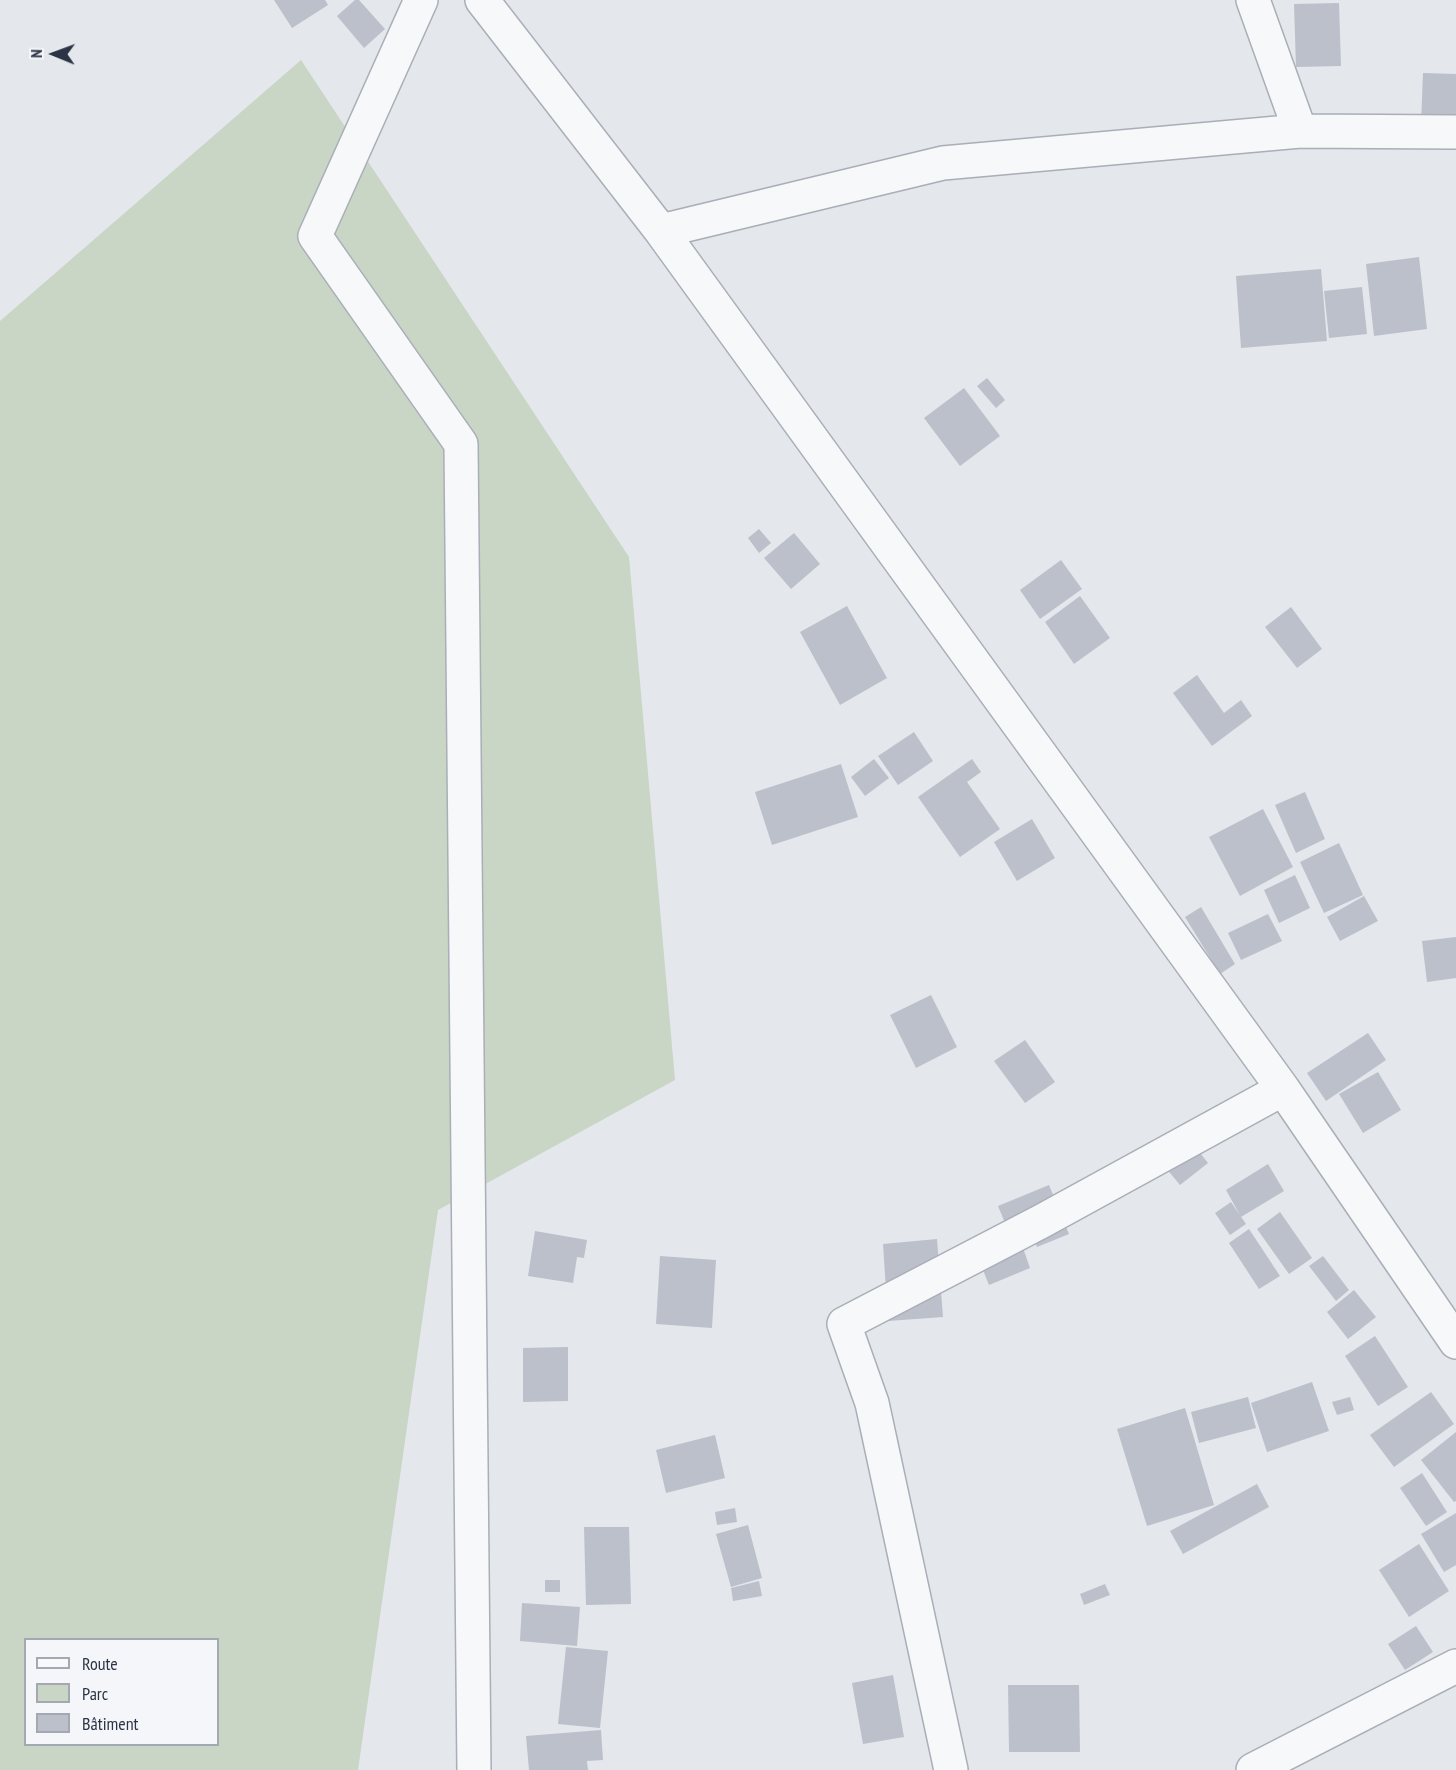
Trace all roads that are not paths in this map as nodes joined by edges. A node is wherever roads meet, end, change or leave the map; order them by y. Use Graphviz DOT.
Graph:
graph roads {
  1 [pos="421,0"];
  2 [pos="482,0"];
  3 [pos="1253,0"];
  4 [pos="1299,130"];
  5 [pos="1456,132"];
  6 [pos="661,231"];
  7 [pos="1283,1089"];
  8 [pos="1456,1342"];
  9 [pos="1456,1666"];
  10 [pos="474,1770"];
  11 [pos="951,1770"];
  12 [pos="1253,1770"];
  1 -- 10 [label="street"];
  2 -- 6 [label="street"];
  3 -- 4 [label="street"];
  4 -- 5 [label="street"];
  4 -- 6 [label="street"];
  6 -- 7 [label="street"];
  7 -- 8 [label="street"];
  7 -- 11 [label="street"];
  9 -- 12 [label="street"];
}
